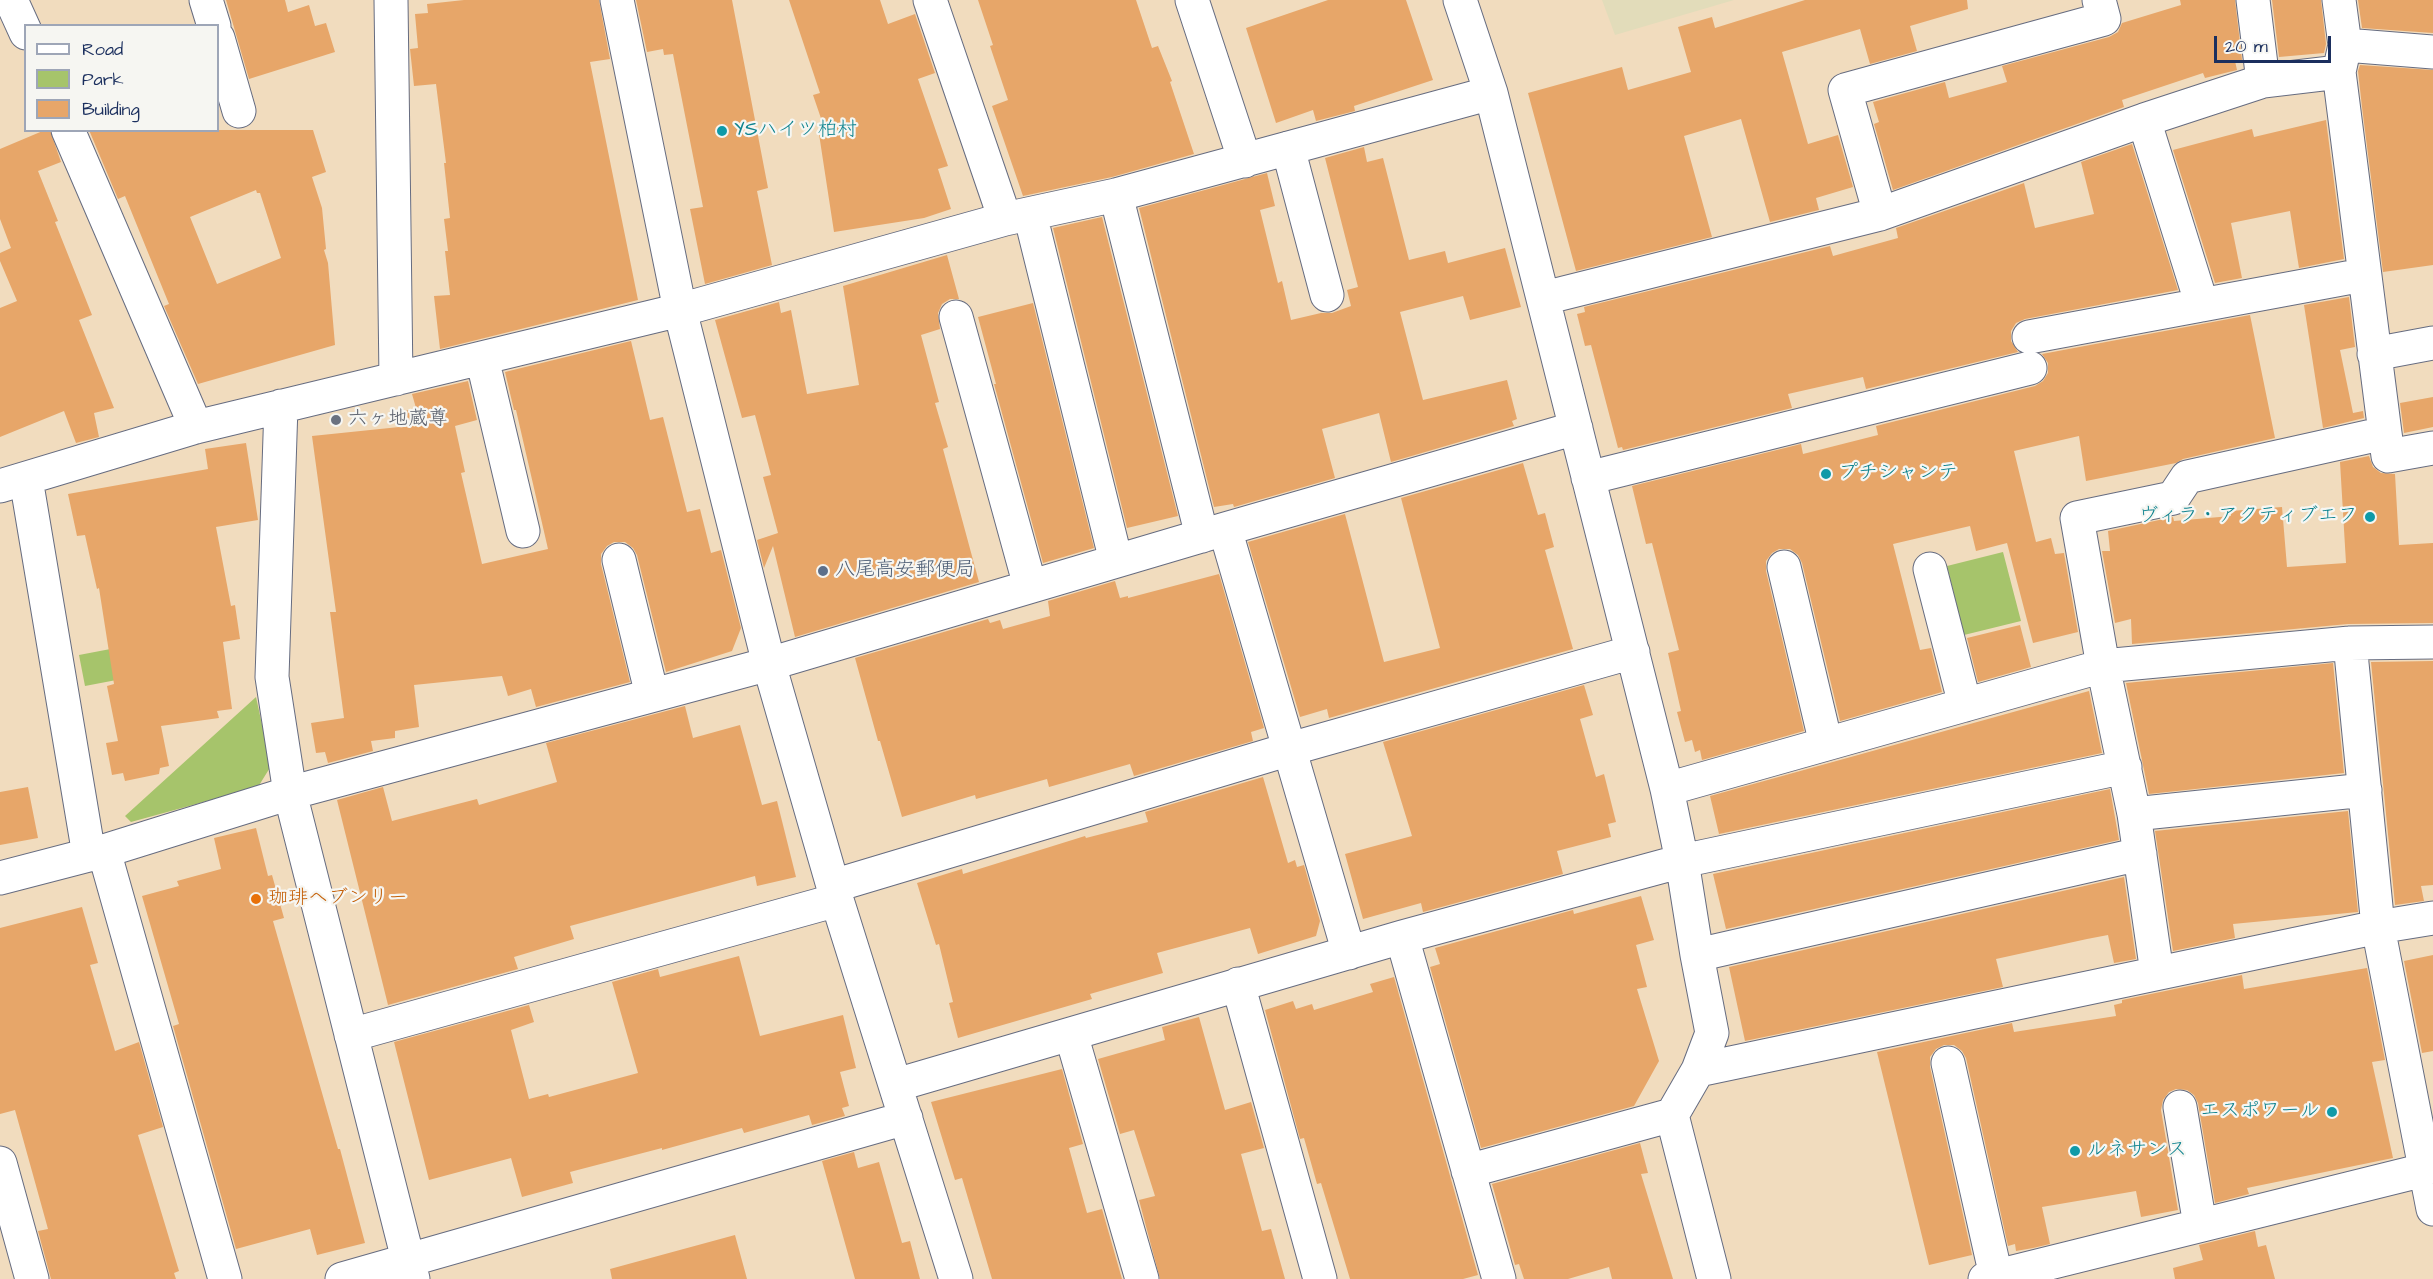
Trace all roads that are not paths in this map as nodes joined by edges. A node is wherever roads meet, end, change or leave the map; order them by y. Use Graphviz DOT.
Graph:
graph roads {
  1 [pos="11,0"];
  2 [pos="206,0"];
  3 [pos="390,0"];
  4 [pos="617,0"];
  5 [pos="930,0"];
  6 [pos="1192,0"];
  7 [pos="1460,0"];
  8 [pos="2099,0"];
  9 [pos="2253,0"];
  10 [pos="2339,0"];
  11 [pos="213,24"];
  12 [pos="24,29"];
  13 [pos="219,41"];
  14 [pos="2433,52"];
  15 [pos="2342,58"];
  16 [pos="2263,81"];
  17 [pos="1491,93"];
  18 [pos="239,111"];
  19 [pos="2144,120"];
  20 [pos="69,132"];
  21 [pos="1288,148"];
  22 [pos="1245,161"];
  23 [pos="1116,195"];
  24 [pos="1880,214"];
  25 [pos="1017,217"];
  26 [pos="2363,275"];
  27 [pos="1327,295"];
  28 [pos="1544,297"];
  29 [pos="2202,305"];
  30 [pos="680,310"];
  31 [pos="956,317"];
  32 [pos="2433,343"];
  33 [pos="2374,354"];
  34 [pos="482,358"];
  35 [pos="396,379"];
  36 [pos="281,406"];
  37 [pos="196,427"];
  38 [pos="1576,428"];
  39 [pos="2385,433"];
  40 [pos="2433,448"];
  41 [pos="1588,478"];
  42 [pos="13,482"];
  43 [pos="523,531"];
  44 [pos="1213,532"];
  45 [pos="619,560"];
  46 [pos="1116,561"];
  47 [pos="1784,567"];
  48 [pos="1930,569"];
  49 [pos="1030,586"];
  50 [pos="2433,642"];
  51 [pos="2350,643"];
  52 [pos="1633,652"];
  53 [pos="769,664"];
  54 [pos="2103,666"];
  55 [pos="652,695"];
  56 [pos="1965,705"];
  57 [pos="1826,744"];
  58 [pos="1290,749"];
  59 [pos="2125,767"];
  60 [pos="1667,789"];
  61 [pos="2365,790"];
  62 [pos="290,793"];
  63 [pos="2134,814"];
  64 [pos="97,853"];
  65 [pos="2140,854"];
  66 [pos="1682,861"];
  67 [pos="0,878"];
  68 [pos="835,893"];
  69 [pos="2433,918"];
  70 [pos="2378,927"];
  71 [pos="1402,937"];
  72 [pos="1349,953"];
  73 [pos="1697,955"];
  74 [pos="2157,973"];
  75 [pos="1238,984"];
  76 [pos="1071,1034"];
  77 [pos="351,1035"];
  78 [pos="1948,1063"];
  79 [pos="1698,1070"];
  80 [pos="896,1085"];
  81 [pos="2180,1107"];
  82 [pos="1672,1115"];
  83 [pos="906,1118"];
  84 [pos="0,1162"];
  85 [pos="2424,1170"];
  86 [pos="1468,1171"];
  87 [pos="2433,1209"];
  88 [pos="2200,1226"];
  89 [pos="410,1270"];
  90 [pos="1991,1278"];
  91 [pos="32,1279"];
  92 [pos="225,1279"];
  93 [pos="342,1279"];
  94 [pos="956,1279"];
  95 [pos="1142,1279"];
  96 [pos="1320,1279"];
  97 [pos="1499,1279"];
  98 [pos="1714,1279"];
  1 -- 12 [label="street"];
  2 -- 11 [label="street"];
  3 -- 35 [label="street"];
  4 -- 30 [label="street"];
  5 -- 25 [label="street"];
  6 -- 22 [label="street"];
  7 -- 17 [label="street"];
  8 -- 24 [label="street"];
  9 -- 16 [label="street"];
  10 -- 15 [label="street"];
  13 -- 18 [label="street"];
  14 -- 15 [label="street"];
  15 -- 16 [label="street"];
  15 -- 26 [label="street"];
  16 -- 19 [label="street"];
  17 -- 21 [label="street"];
  17 -- 28 [label="street"];
  19 -- 24 [label="street"];
  19 -- 29 [label="street"];
  20 -- 37 [label="street"];
  21 -- 22 [label="street"];
  21 -- 27 [label="street"];
  22 -- 23 [label="street"];
  23 -- 25 [label="street"];
  23 -- 44 [label="street"];
  24 -- 28 [label="street"];
  25 -- 30 [label="street"];
  25 -- 46 [label="street"];
  26 -- 29 [label="street"];
  26 -- 33 [label="street"];
  28 -- 38 [label="street"];
  29 -- 41 [label="street"];
  30 -- 34 [label="street"];
  30 -- 53 [label="street"];
  31 -- 49 [label="street"];
  32 -- 33 [label="street"];
  33 -- 39 [label="street"];
  34 -- 35 [label="street"];
  34 -- 43 [label="street"];
  35 -- 36 [label="street"];
  36 -- 37 [label="street"];
  36 -- 62 [label="street"];
  37 -- 42 [label="street"];
  38 -- 41 [label="street"];
  38 -- 44 [label="street"];
  39 -- 40 [label="street"];
  39 -- 54 [label="street"];
  41 -- 52 [label="street"];
  42 -- 64 [label="street"];
  44 -- 46 [label="street"];
  44 -- 58 [label="street"];
  45 -- 55 [label="street"];
  46 -- 49 [label="street"];
  47 -- 57 [label="street"];
  48 -- 56 [label="street"];
  49 -- 53 [label="street"];
  50 -- 51 [label="street"];
  51 -- 54 [label="street"];
  51 -- 61 [label="street"];
  52 -- 58 [label="street"];
  52 -- 60 [label="street"];
  53 -- 55 [label="street"];
  53 -- 68 [label="street"];
  54 -- 56 [label="street"];
  54 -- 59 [label="street"];
  55 -- 62 [label="street"];
  56 -- 57 [label="street"];
  57 -- 60 [label="street"];
  58 -- 68 [label="street"];
  58 -- 72 [label="street"];
  59 -- 63 [label="street"];
  59 -- 66 [label="street"];
  60 -- 66 [label="street"];
  61 -- 63 [label="street"];
  61 -- 70 [label="street"];
  62 -- 64 [label="street"];
  62 -- 77 [label="street"];
  63 -- 65 [label="street"];
  64 -- 67 [label="street"];
  64 -- 92 [label="street"];
  65 -- 73 [label="street"];
  65 -- 74 [label="street"];
  66 -- 71 [label="street"];
  66 -- 73 [label="street"];
  68 -- 77 [label="street"];
  68 -- 80 [label="street"];
  69 -- 70 [label="street"];
  70 -- 74 [label="street"];
  70 -- 85 [label="street"];
  71 -- 72 [label="street"];
  71 -- 86 [label="street"];
  72 -- 75 [label="street"];
  73 -- 79 [label="street"];
  74 -- 79 [label="street"];
  75 -- 76 [label="street"];
  75 -- 96 [label="street"];
  76 -- 80 [label="street"];
  76 -- 95 [label="street"];
  77 -- 89 [label="street"];
  78 -- 90 [label="street"];
  79 -- 82 [label="street"];
  80 -- 83 [label="street"];
  81 -- 88 [label="street"];
  82 -- 86 [label="street"];
  82 -- 98 [label="street"];
  83 -- 89 [label="street"];
  83 -- 94 [label="street"];
  84 -- 91 [label="street"];
  85 -- 87 [label="street"];
  85 -- 88 [label="street"];
  86 -- 97 [label="street"];
  88 -- 90 [label="street"];
  89 -- 93 [label="street"];
}
